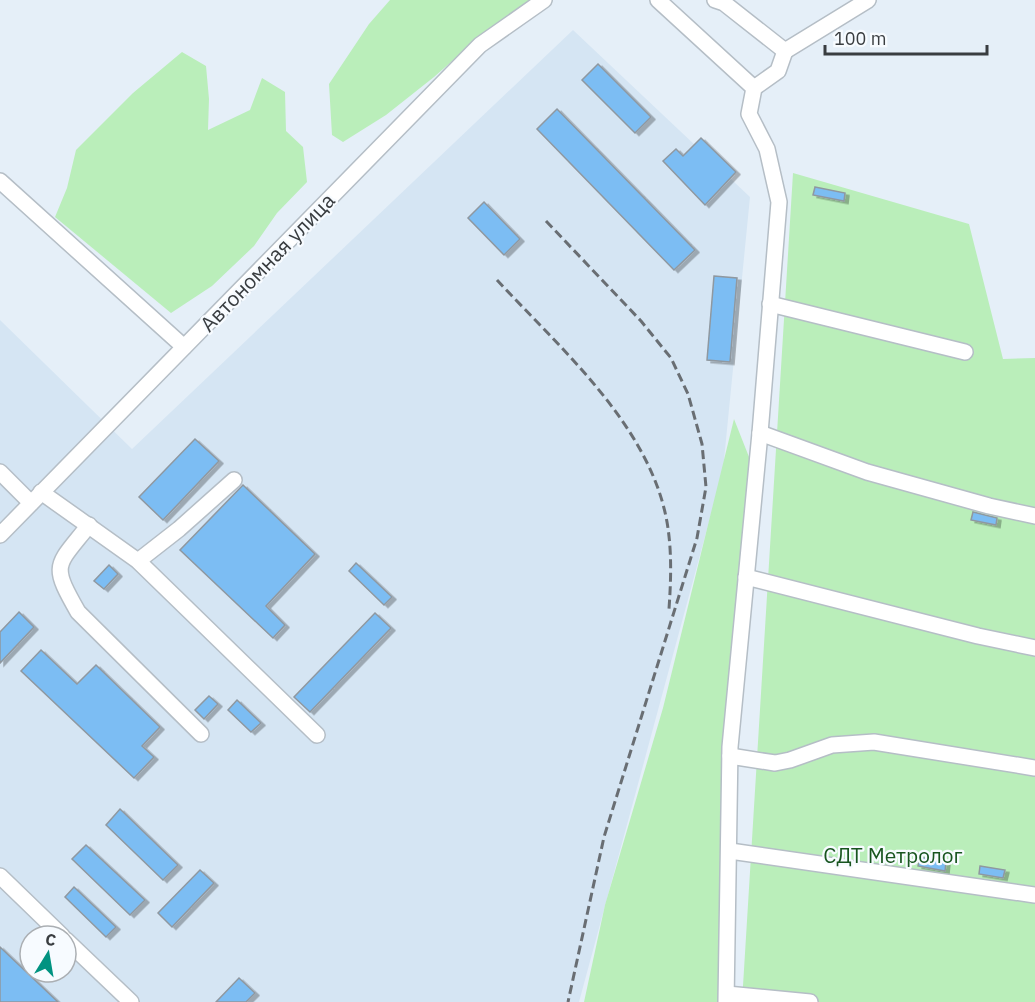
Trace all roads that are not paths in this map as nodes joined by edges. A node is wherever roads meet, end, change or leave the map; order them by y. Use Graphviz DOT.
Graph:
graph roads {
  1 [pos="544,0"];
  2 [pos="658,0"];
  3 [pos="715,0"];
  4 [pos="868,0"];
  5 [pos="785,51"];
  6 [pos="753,88"];
  7 [pos="0,181"];
  8 [pos="770,304"];
  9 [pos="184,347"];
  10 [pos="965,352"];
  11 [pos="760,433"];
  12 [pos="0,472"];
  13 [pos="234,480"];
  14 [pos="36,498"];
  15 [pos="1035,516"];
  16 [pos="88,525"];
  17 [pos="0,536"];
  18 [pos="138,561"];
  19 [pos="746,577"];
  20 [pos="1035,648"];
  21 [pos="201,734"];
  22 [pos="317,735"];
  23 [pos="730,756"];
  24 [pos="1035,768"];
  25 [pos="730,851"];
  26 [pos="0,876"];
  27 [pos="1035,895"];
  28 [pos="50,924"];
  29 [pos="78,951"];
  30 [pos="727,998"];
  31 [pos="131,1002"];
  32 [pos="810,1002"];
  1 -- 9 [label="street, Автономная улица"];
  2 -- 6 [label="street"];
  3 -- 5 [label="street"];
  4 -- 5 [label="street"];
  5 -- 6 [label="street"];
  6 -- 8 [label="street"];
  7 -- 9 [label="street"];
  8 -- 10 [label="street"];
  8 -- 11 [label="street"];
  9 -- 14 [label="street, Автономная улица"];
  11 -- 15 [label="street"];
  11 -- 19 [label="street"];
  12 -- 14 [label="street"];
  13 -- 18 [label="street"];
  14 -- 16 [label="street"];
  14 -- 17 [label="street, Автономная улица"];
  16 -- 18 [label="street"];
  16 -- 21 [label="street"];
  18 -- 22 [label="street"];
  19 -- 20 [label="street"];
  19 -- 23 [label="street"];
  23 -- 24 [label="street"];
  23 -- 25 [label="street"];
  25 -- 27 [label="street"];
  25 -- 30 [label="street"];
  26 -- 28 [label="street"];
  29 -- 31 [label="street"];
  30 -- 32 [label="street"];
}
